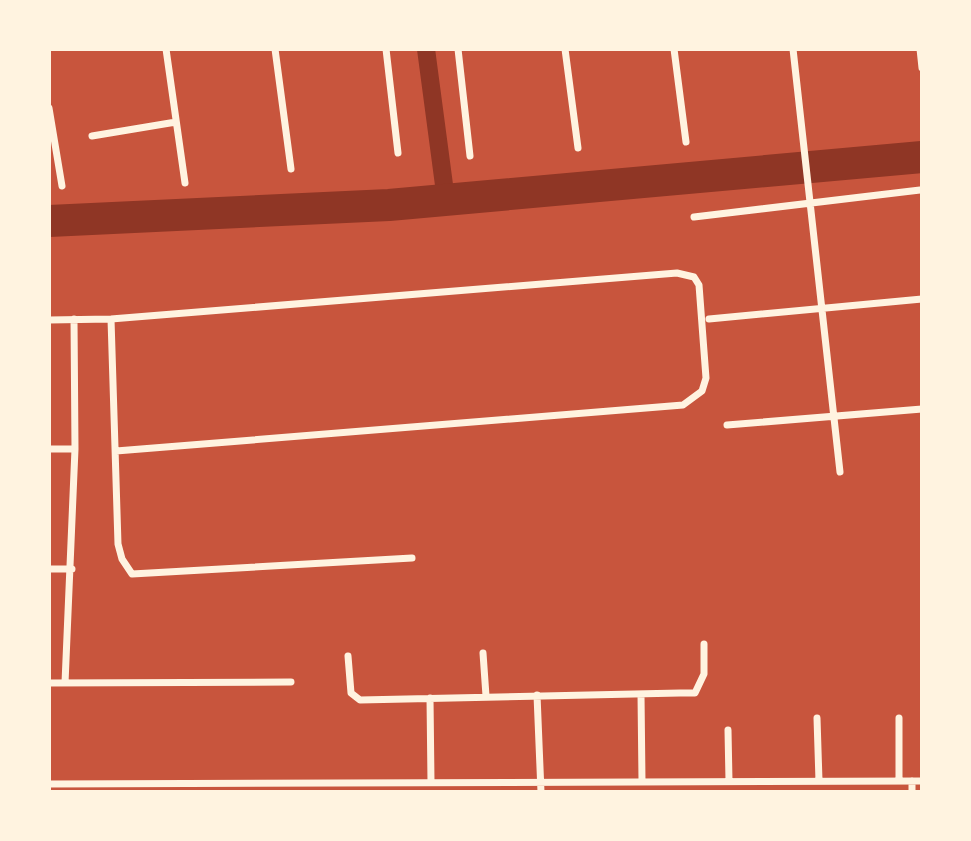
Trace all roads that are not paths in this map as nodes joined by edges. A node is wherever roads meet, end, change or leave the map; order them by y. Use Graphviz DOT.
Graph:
graph roads {
  1 [pos="166,49"];
  2 [pos="275,49"];
  3 [pos="386,49"];
  4 [pos="458,49"];
  5 [pos="565,49"];
  6 [pos="674,49"];
  7 [pos="793,49"];
  8 [pos="920,49"];
  9 [pos="922,68"];
  10 [pos="49,108"];
  11 [pos="176,121"];
  12 [pos="92,136"];
  13 [pos="686,142"];
  14 [pos="578,148"];
  15 [pos="398,153"];
  16 [pos="470,156"];
  17 [pos="291,169"];
  18 [pos="184,183"];
  19 [pos="62,186"];
  20 [pos="920,190"];
  21 [pos="808,202"];
  22 [pos="694,217"];
  23 [pos="922,299"];
  24 [pos="821,308"];
  25 [pos="74,319"];
  26 [pos="111,319"];
  27 [pos="709,319"];
  28 [pos="49,320"];
  29 [pos="922,408"];
  30 [pos="834,416"];
  31 [pos="727,425"];
  32 [pos="49,449"];
  33 [pos="75,449"];
  34 [pos="116,451"];
  35 [pos="840,472"];
  36 [pos="412,558"];
  37 [pos="49,569"];
  38 [pos="72,569"];
  39 [pos="704,644"];
  40 [pos="483,653"];
  41 [pos="348,656"];
  42 [pos="290,682"];
  43 [pos="49,683"];
  44 [pos="65,683"];
  45 [pos="641,694"];
  46 [pos="537,695"];
  47 [pos="485,696"];
  48 [pos="430,698"];
  49 [pos="817,718"];
  50 [pos="899,718"];
  51 [pos="728,730"];
  52 [pos="541,781"];
  53 [pos="642,781"];
  54 [pos="663,781"];
  55 [pos="729,781"];
  56 [pos="787,781"];
  57 [pos="819,781"];
  58 [pos="899,781"];
  59 [pos="912,781"];
  60 [pos="922,781"];
  61 [pos="431,782"];
  62 [pos="49,785"];
  63 [pos="541,792"];
  64 [pos="663,792"];
  65 [pos="787,792"];
  66 [pos="912,792"];
  1 -- 11 [label="street"];
  2 -- 17 [label="street"];
  3 -- 15 [label="street"];
  4 -- 16 [label="street"];
  5 -- 14 [label="street"];
  6 -- 13 [label="street"];
  7 -- 21 [label="street"];
  8 -- 9 [label="street"];
  10 -- 19 [label="street"];
  11 -- 12 [label="street"];
  11 -- 18 [label="street"];
  20 -- 21 [label="street"];
  21 -- 22 [label="street"];
  21 -- 24 [label="street"];
  23 -- 24 [label="street"];
  24 -- 27 [label="street"];
  24 -- 30 [label="street"];
  25 -- 26 [label="street"];
  25 -- 28 [label="street"];
  25 -- 33 [label="street"];
  26 -- 34 [label="street"];
  26 -- 34 [label="street"];
  29 -- 30 [label="street"];
  30 -- 31 [label="street"];
  30 -- 35 [label="street"];
  32 -- 33 [label="street"];
  33 -- 38 [label="street"];
  34 -- 36 [label="street"];
  37 -- 38 [label="street"];
  38 -- 44 [label="street"];
  39 -- 45 [label="street"];
  40 -- 47 [label="street"];
  41 -- 48 [label="street"];
  42 -- 44 [label="street"];
  43 -- 44 [label="street"];
  45 -- 46 [label="street"];
  45 -- 53 [label="street"];
  46 -- 47 [label="street"];
  46 -- 52 [label="street"];
  47 -- 48 [label="street"];
  48 -- 61 [label="street"];
  49 -- 57 [label="street"];
  50 -- 58 [label="street"];
  51 -- 55 [label="street"];
  52 -- 53 [label="street"];
  52 -- 61 [label="street"];
  52 -- 63 [label="street"];
  53 -- 54 [label="street"];
  54 -- 55 [label="street"];
  54 -- 64 [label="street"];
  55 -- 56 [label="street"];
  56 -- 57 [label="street"];
  56 -- 65 [label="street"];
  57 -- 58 [label="street"];
  58 -- 59 [label="street"];
  59 -- 60 [label="street"];
  59 -- 66 [label="street"];
  61 -- 62 [label="street"];
}
